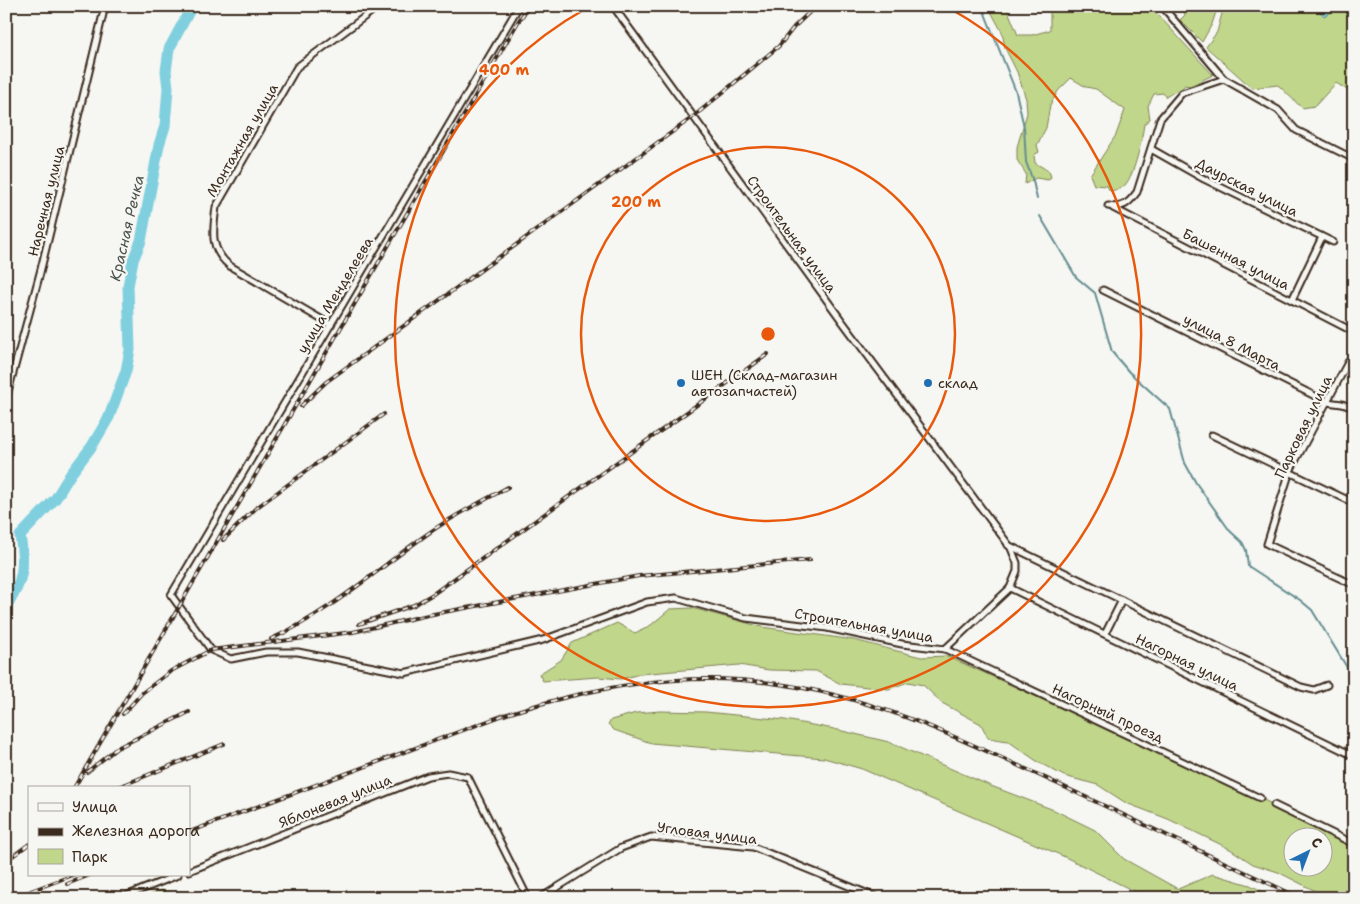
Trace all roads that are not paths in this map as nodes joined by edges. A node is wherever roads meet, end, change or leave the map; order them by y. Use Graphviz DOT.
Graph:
graph roads {
  1 [pos="105,6"];
  2 [pos="379,6"];
  3 [pos="519,6"];
  4 [pos="613,6"];
  5 [pos="1162,6"];
  6 [pos="1224,78"];
  7 [pos="1151,149"];
  8 [pos="1354,159"];
  9 [pos="1322,237"];
  10 [pos="1334,242"];
  11 [pos="1103,290"];
  12 [pos="1292,300"];
  13 [pos="331,325"];
  14 [pos="1354,332"];
  15 [pos="1354,351"];
  16 [pos="6,399"];
  17 [pos="1327,402"];
  18 [pos="1354,408"];
  19 [pos="1212,435"];
  20 [pos="1290,471"];
  21 [pos="1354,503"];
  22 [pos="1008,544"];
  23 [pos="1354,585"];
  24 [pos="1010,588"];
  25 [pos="171,595"];
  26 [pos="1122,600"];
  27 [pos="1105,634"];
  28 [pos="945,649"];
  29 [pos="1327,685"];
  30 [pos="1354,756"];
  31 [pos="1260,798"];
  32 [pos="1274,805"];
  33 [pos="1354,844"];
  34 [pos="190,871"];
  35 [pos="176,876"];
  36 [pos="121,898"];
  37 [pos="528,898"];
  38 [pos="540,898"];
  39 [pos="878,898"];
  1 -- 16 [label="street, Наречная улица"];
  2 -- 13 [label="street, Монтажная улица"];
  3 -- 13 [label="street, улица Менделеева"];
  4 -- 22 [label="street, Строительная улица"];
  5 -- 6 [label="street"];
  6 -- 7 [label="street"];
  6 -- 8 [label="street"];
  7 -- 9 [label="street, Даурская улица"];
  7 -- 12 [label="street, Башенная улица"];
  9 -- 10 [label="street, Даурская улица"];
  9 -- 12 [label="street"];
  11 -- 17 [label="street, улица 8 Марта"];
  12 -- 14 [label="street, Башенная улица"];
  13 -- 25 [label="street, улица Менделеева"];
  15 -- 17 [label="street, Парковая улица"];
  17 -- 18 [label="street, улица 8 Марта"];
  17 -- 20 [label="street, Парковая улица"];
  19 -- 20 [label="street"];
  20 -- 21 [label="street"];
  20 -- 23 [label="street, Парковая улица"];
  22 -- 24 [label="street, Строительная улица"];
  22 -- 26 [label="street"];
  24 -- 27 [label="street, Нагорная улица"];
  24 -- 28 [label="street, Строительная улица"];
  25 -- 28 [label="street, Строительная улица"];
  26 -- 27 [label="street"];
  26 -- 29 [label="street"];
  27 -- 30 [label="street, Нагорная улица"];
  28 -- 31 [label="street, Нагорный проезд"];
  32 -- 33 [label="street"];
  34 -- 37 [label="street, Яблоневая улица"];
  35 -- 36 [label="street"];
  38 -- 39 [label="street, Угловая улица"];
}
